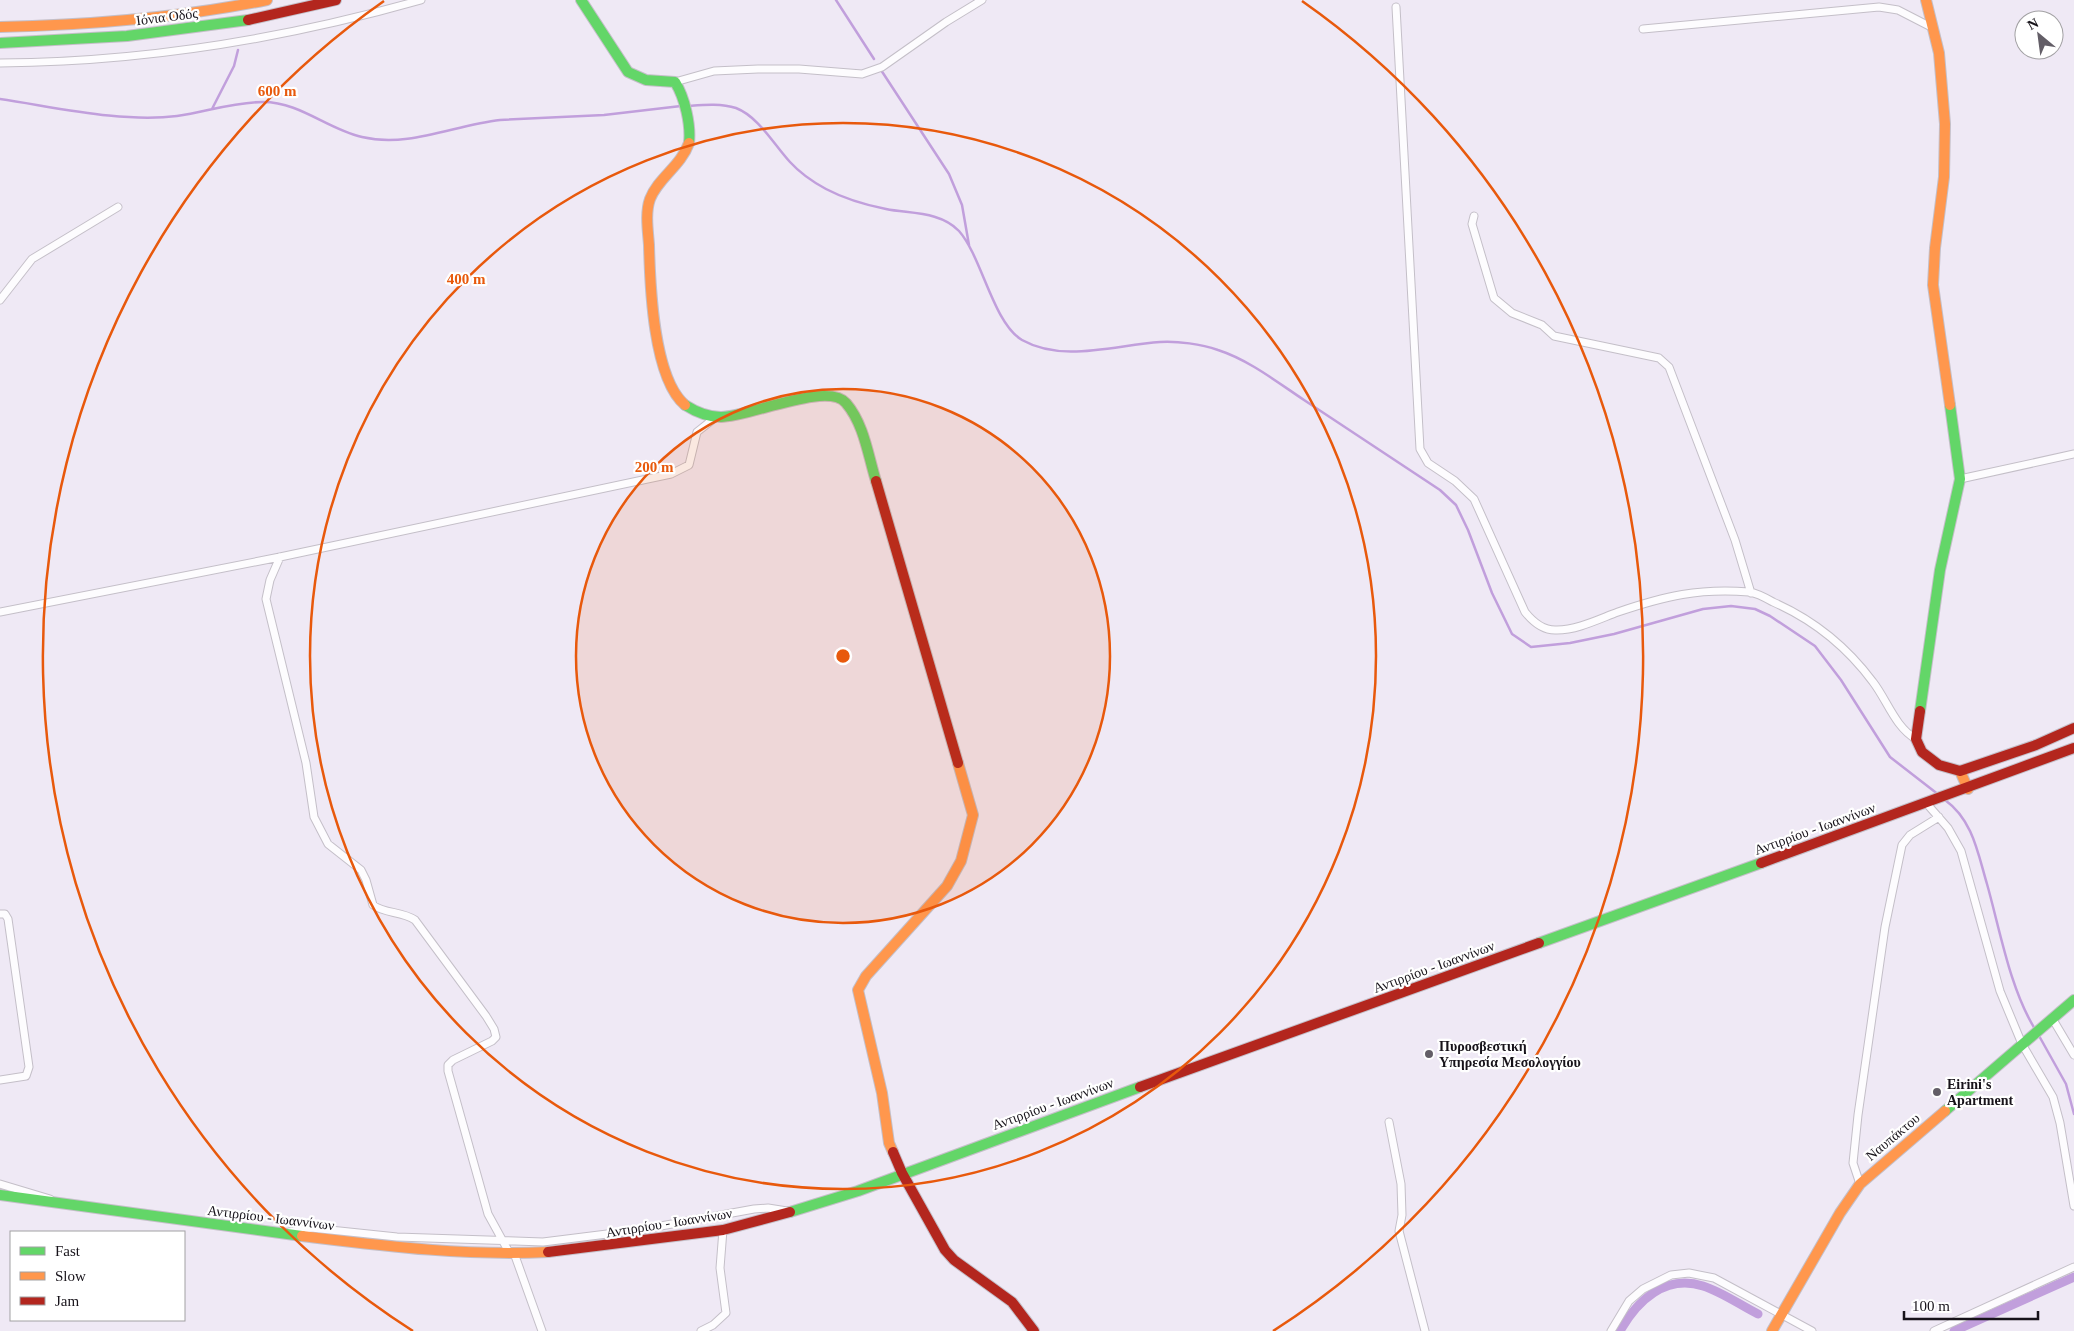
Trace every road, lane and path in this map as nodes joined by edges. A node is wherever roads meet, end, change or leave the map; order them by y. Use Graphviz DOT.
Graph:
graph roads {
  1 [pos="267,0"];
  2 [pos="336,0"];
  3 [pos="421,0"];
  4 [pos="582,0"];
  5 [pos="982,0"];
  6 [pos="1926,0"];
  7 [pos="1396,7"];
  8 [pos="0,27"];
  9 [pos="1933,28"];
  10 [pos="1643,29"];
  11 [pos="0,43"];
  12 [pos="0,63"];
  13 [pos="675,82"];
  14 [pos="118,207"];
  15 [pos="1474,216"];
  16 [pos="0,300"];
  17 [pos="716,417"];
  18 [pos="2074,454"];
  19 [pos="1960,479"];
  20 [pos="280,557"];
  21 [pos="1751,593"];
  22 [pos="0,612"];
  23 [pos="2074,728"];
  24 [pos="1916,739"];
  25 [pos="2074,748"];
  26 [pos="1960,770"];
  27 [pos="1964,790"];
  28 [pos="1929,803"];
  29 [pos="1939,818"];
  30 [pos="0,914"];
  31 [pos="2074,1000"];
  32 [pos="2052,1018"];
  33 [pos="2025,1041"];
  34 [pos="2074,1054"];
  35 [pos="0,1080"];
  36 [pos="1389,1122"];
  37 [pos="902,1173"];
  38 [pos="0,1184"];
  39 [pos="1860,1184"];
  40 [pos="0,1195"];
  41 [pos="62,1204"];
  42 [pos="2074,1206"];
  43 [pos="792,1212"];
  44 [pos="723,1230"];
  45 [pos="282,1234"];
  46 [pos="501,1240"];
  47 [pos="512,1253"];
  48 [pos="2074,1267"];
  49 [pos="1781,1313"];
  50 [pos="1776,1329"];
  51 [pos="542,1331"];
  52 [pos="702,1331"];
  53 [pos="1034,1331"];
  54 [pos="1425,1331"];
  55 [pos="1611,1331"];
  56 [pos="1812,1331"];
  57 [pos="1934,1331"];
  1 -- 8 [label="main road, Ιόνια Οδός"];
  2 -- 11 [label="main road, Ιόνια Οδός"];
  3 -- 12 [label="street"];
  4 -- 13 [label="main road"];
  5 -- 13 [label="street"];
  6 -- 9 [label="main road"];
  7 -- 21 [label="street"];
  9 -- 10 [label="street"];
  9 -- 19 [label="main road"];
  13 -- 17 [label="main road"];
  14 -- 16 [label="street"];
  15 -- 21 [label="street"];
  17 -- 20 [label="street"];
  17 -- 37 [label="main road"];
  18 -- 19 [label="street"];
  19 -- 24 [label="main road"];
  20 -- 22 [label="street"];
  20 -- 46 [label="street"];
  21 -- 24 [label="street"];
  23 -- 26 [label="main road"];
  24 -- 26 [label="main road"];
  25 -- 27 [label="main road, Αντιρρίου - Ιωαννίνων"];
  26 -- 27 [label="main road"];
  27 -- 28 [label="main road, Αντιρρίου - Ιωαννίνων"];
  28 -- 29 [label="street"];
  28 -- 37 [label="main road, Αντιρρίου - Ιωαννίνων"];
  29 -- 33 [label="street"];
  29 -- 39 [label="street"];
  30 -- 35 [label="street"];
  31 -- 32 [label="main road, Ναυπάκτου"];
  32 -- 33 [label="main road, Ναυπάκτου"];
  32 -- 34 [label="street"];
  33 -- 39 [label="main road, Ναυπάκτου"];
  33 -- 42 [label="street"];
  36 -- 54 [label="street"];
  37 -- 43 [label="main road, Αντιρρίου - Ιωαννίνων"];
  37 -- 53 [label="main road"];
  38 -- 41 [label="street"];
  39 -- 49 [label="main road, Ναυπάκτου"];
  40 -- 41 [label="main road, Αντιρρίου - Ιωαννίνων"];
  41 -- 45 [label="main road, Αντιρρίου - Ιωαννίνων"];
  43 -- 44 [label="main road, Αντιρρίου - Ιωαννίνων"];
  43 -- 46 [label="street"];
  44 -- 47 [label="main road, Αντιρρίου - Ιωαννίνων"];
  44 -- 52 [label="street"];
  45 -- 46 [label="street"];
  45 -- 47 [label="main road, Αντιρρίου - Ιωαννίνων"];
  46 -- 47 [label="street"];
  47 -- 51 [label="street"];
  48 -- 57 [label="street"];
  49 -- 50 [label="main road, Ναυπάκτου"];
  49 -- 55 [label="street"];
  49 -- 56 [label="street"];
}
